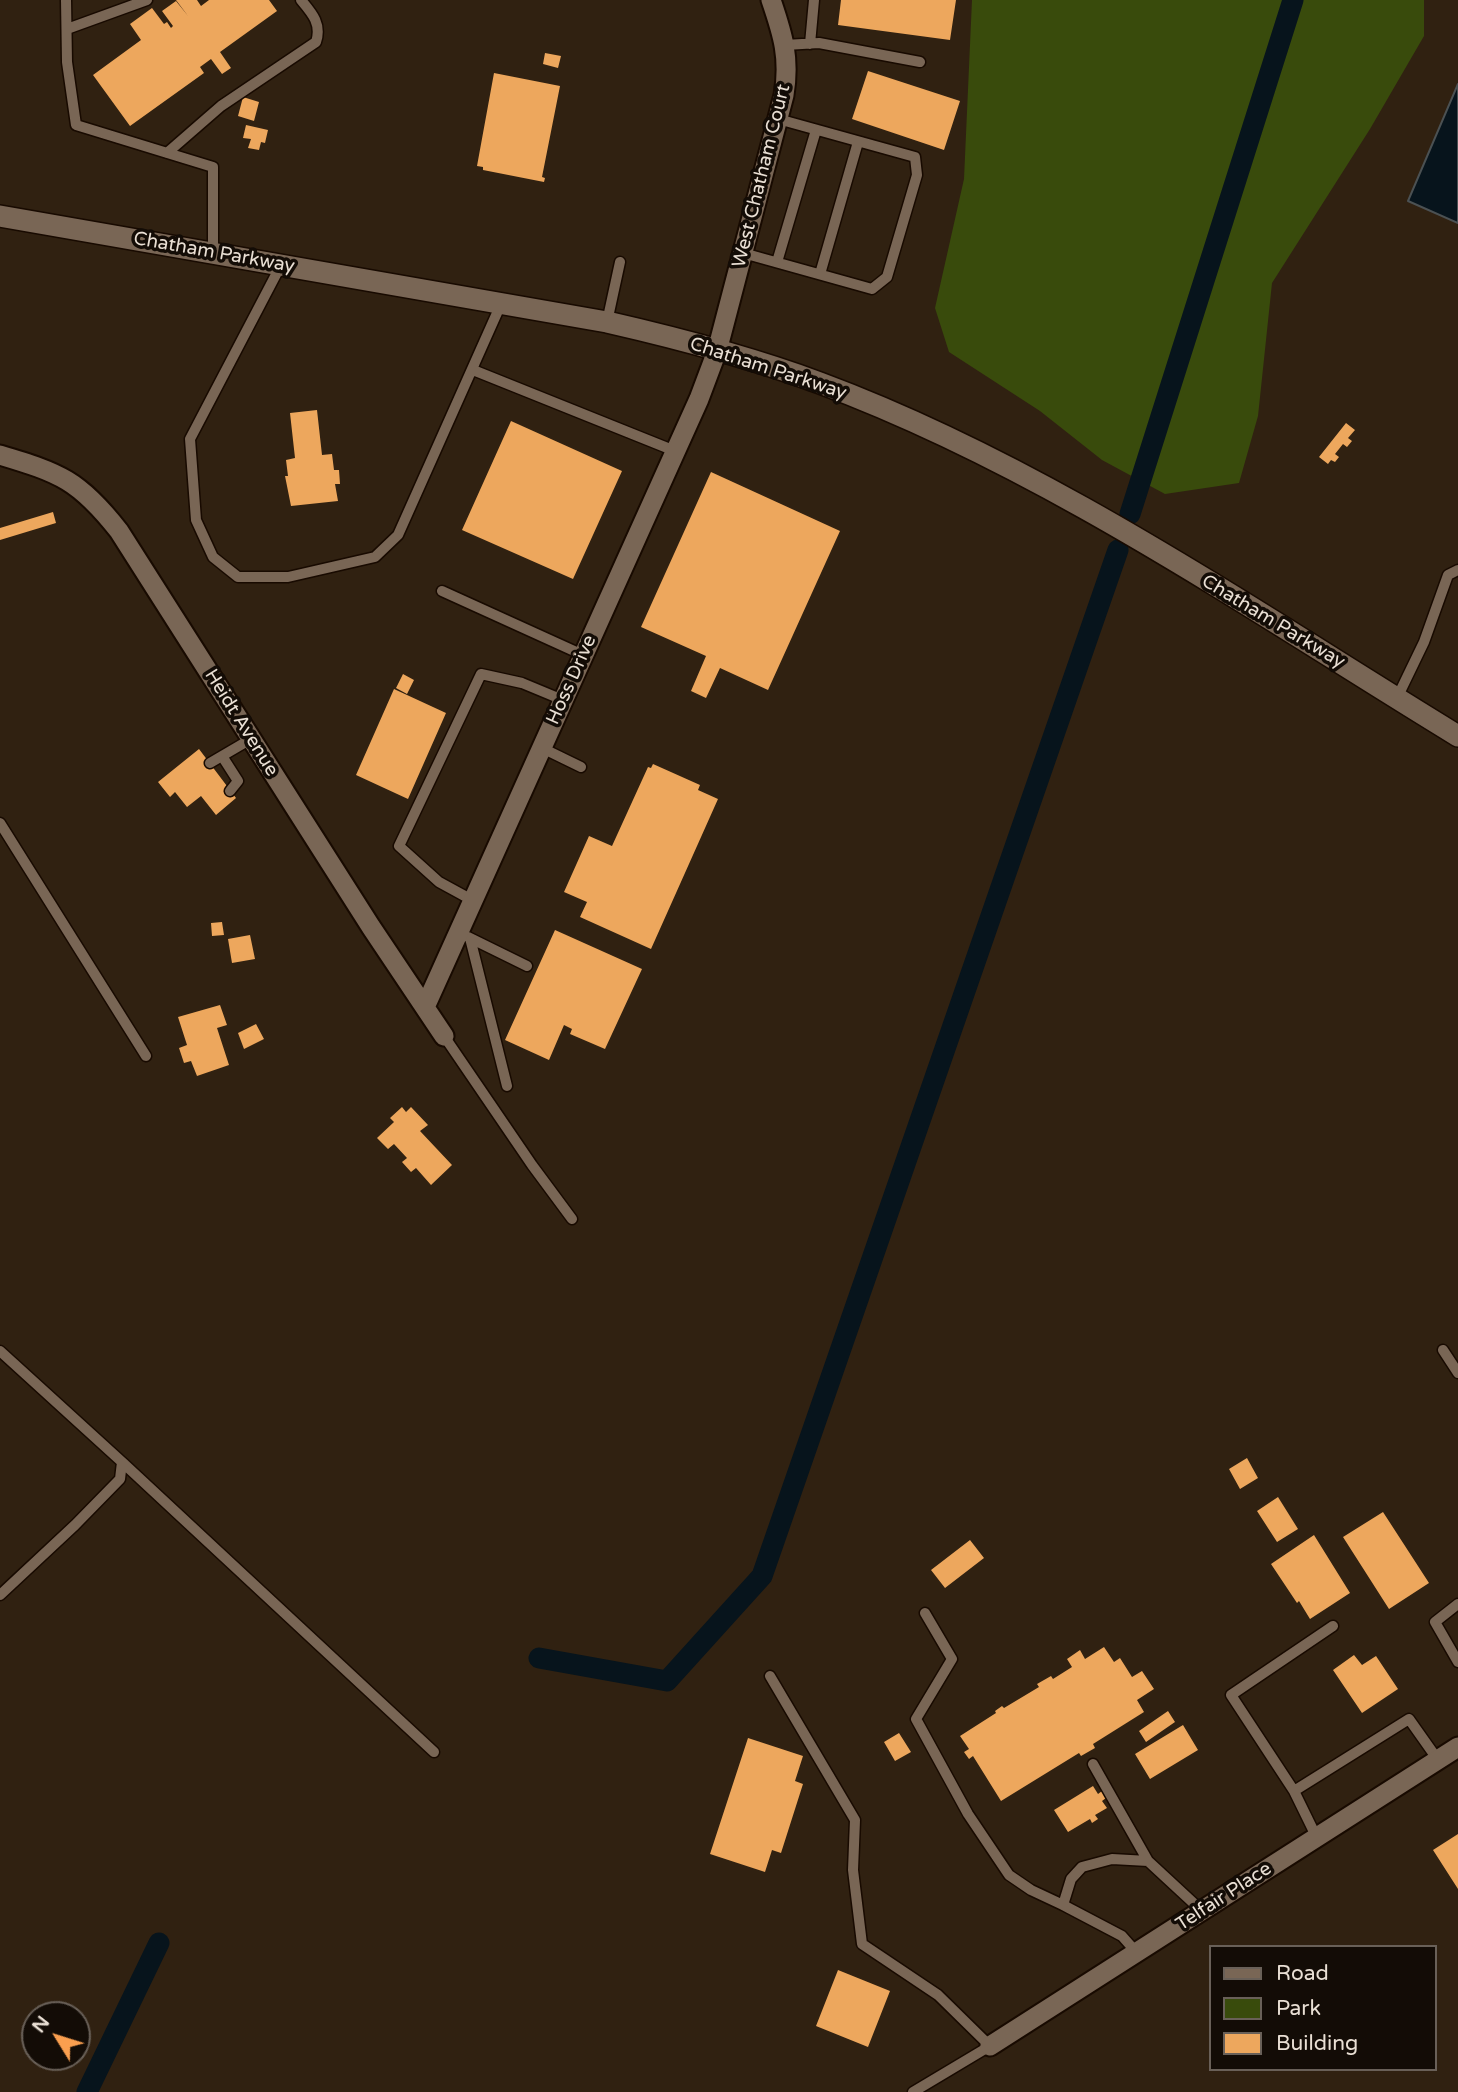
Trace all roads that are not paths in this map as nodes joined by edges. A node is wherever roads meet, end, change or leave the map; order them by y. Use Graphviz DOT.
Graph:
graph roads {
  1 [pos="66,0"];
  2 [pos="147,0"];
  3 [pos="301,0"];
  4 [pos="771,0"];
  5 [pos="814,0"];
  6 [pos="67,29"];
  7 [pos="810,44"];
  8 [pos="785,45"];
  9 [pos="920,62"];
  10 [pos="778,119"];
  11 [pos="816,130"];
  12 [pos="858,142"];
  13 [pos="167,153"];
  14 [pos="0,216"];
  15 [pos="213,253"];
  16 [pos="743,253"];
  17 [pos="620,262"];
  18 [pos="777,262"];
  19 [pos="281,265"];
  20 [pos="820,274"];
  21 [pos="501,303"];
  22 [pos="607,322"];
  23 [pos="717,351"];
  24 [pos="473,369"];
  25 [pos="675,451"];
  26 [pos="0,455"];
  27 [pos="1458,570"];
  28 [pos="442,591"];
  29 [pos="583,655"];
  30 [pos="1396,698"];
  31 [pos="563,700"];
  32 [pos="1458,736"];
  33 [pos="251,739"];
  34 [pos="541,748"];
  35 [pos="222,756"];
  36 [pos="210,763"];
  37 [pos="581,767"];
  38 [pos="230,791"];
  39 [pos="0,823"];
  40 [pos="472,900"];
  41 [pos="464,935"];
  42 [pos="527,967"];
  43 [pos="425,1007"];
  44 [pos="444,1036"];
  45 [pos="146,1056"];
  46 [pos="507,1086"];
  47 [pos="572,1219"];
  48 [pos="1443,1350"];
  49 [pos="0,1351"];
  50 [pos="1458,1374"];
  51 [pos="122,1462"];
  52 [pos="0,1595"];
  53 [pos="1458,1604"];
  54 [pos="925,1612"];
  55 [pos="1333,1626"];
  56 [pos="1458,1662"];
  57 [pos="770,1676"];
  58 [pos="1458,1748"];
  59 [pos="434,1752"];
  60 [pos="1438,1760"];
  61 [pos="1093,1764"];
  62 [pos="1294,1791"];
  63 [pos="1317,1838"];
  64 [pos="1148,1861"];
  65 [pos="1063,1905"];
  66 [pos="1202,1911"];
  67 [pos="1137,1953"];
  68 [pos="990,2046"];
  69 [pos="913,2092"];
  1 -- 6 [label="lane"];
  2 -- 6 [label="lane"];
  3 -- 13 [label="lane"];
  4 -- 8 [label="street, West Chatham Court"];
  5 -- 7 [label="lane"];
  6 -- 13 [label="lane"];
  7 -- 8 [label="lane"];
  7 -- 9 [label="lane"];
  8 -- 10 [label="street, West Chatham Court"];
  10 -- 11 [label="lane"];
  10 -- 16 [label="street, West Chatham Court"];
  11 -- 12 [label="lane"];
  11 -- 18 [label="lane"];
  12 -- 20 [label="lane"];
  12 -- 20 [label="lane"];
  13 -- 15 [label="lane"];
  14 -- 15 [label="main road, Chatham Parkway"];
  15 -- 19 [label="main road, Chatham Parkway"];
  16 -- 18 [label="lane"];
  16 -- 23 [label="street, West Chatham Court"];
  17 -- 22 [label="lane"];
  18 -- 20 [label="lane"];
  19 -- 21 [label="main road, Chatham Parkway"];
  19 -- 24 [label="lane"];
  21 -- 22 [label="main road, Chatham Parkway"];
  21 -- 24 [label="lane"];
  22 -- 23 [label="main road, Chatham Parkway"];
  23 -- 25 [label="street, Hoss Drive"];
  23 -- 30 [label="main road, Chatham Parkway"];
  24 -- 25 [label="lane"];
  25 -- 29 [label="street, Hoss Drive"];
  26 -- 33 [label="street, Heidt Avenue"];
  27 -- 30 [label="lane"];
  28 -- 29 [label="lane"];
  29 -- 31 [label="street, Hoss Drive"];
  30 -- 32 [label="main road, Chatham Parkway"];
  31 -- 34 [label="street, Hoss Drive"];
  31 -- 40 [label="lane"];
  33 -- 35 [label="lane"];
  33 -- 43 [label="street, Heidt Avenue"];
  34 -- 37 [label="lane"];
  34 -- 40 [label="street, Hoss Drive"];
  35 -- 36 [label="lane"];
  35 -- 38 [label="lane"];
  39 -- 45 [label="lane"];
  40 -- 41 [label="street, Hoss Drive"];
  41 -- 42 [label="lane"];
  41 -- 43 [label="street, Hoss Drive"];
  41 -- 46 [label="lane"];
  43 -- 44 [label="street, Heidt Avenue"];
  44 -- 47 [label="lane"];
  48 -- 50 [label="lane"];
  49 -- 51 [label="lane"];
  51 -- 52 [label="lane"];
  51 -- 59 [label="lane"];
  53 -- 56 [label="lane"];
  54 -- 65 [label="lane"];
  55 -- 62 [label="lane"];
  57 -- 68 [label="lane"];
  58 -- 60 [label="street, Telfair Place"];
  60 -- 62 [label="lane"];
  60 -- 63 [label="street, Telfair Place"];
  61 -- 64 [label="lane"];
  62 -- 63 [label="lane"];
  63 -- 66 [label="street, Telfair Place"];
  64 -- 65 [label="lane"];
  64 -- 66 [label="lane"];
  65 -- 67 [label="lane"];
  66 -- 67 [label="street, Telfair Place"];
  67 -- 68 [label="street, Telfair Place"];
  68 -- 69 [label="lane"];
}
